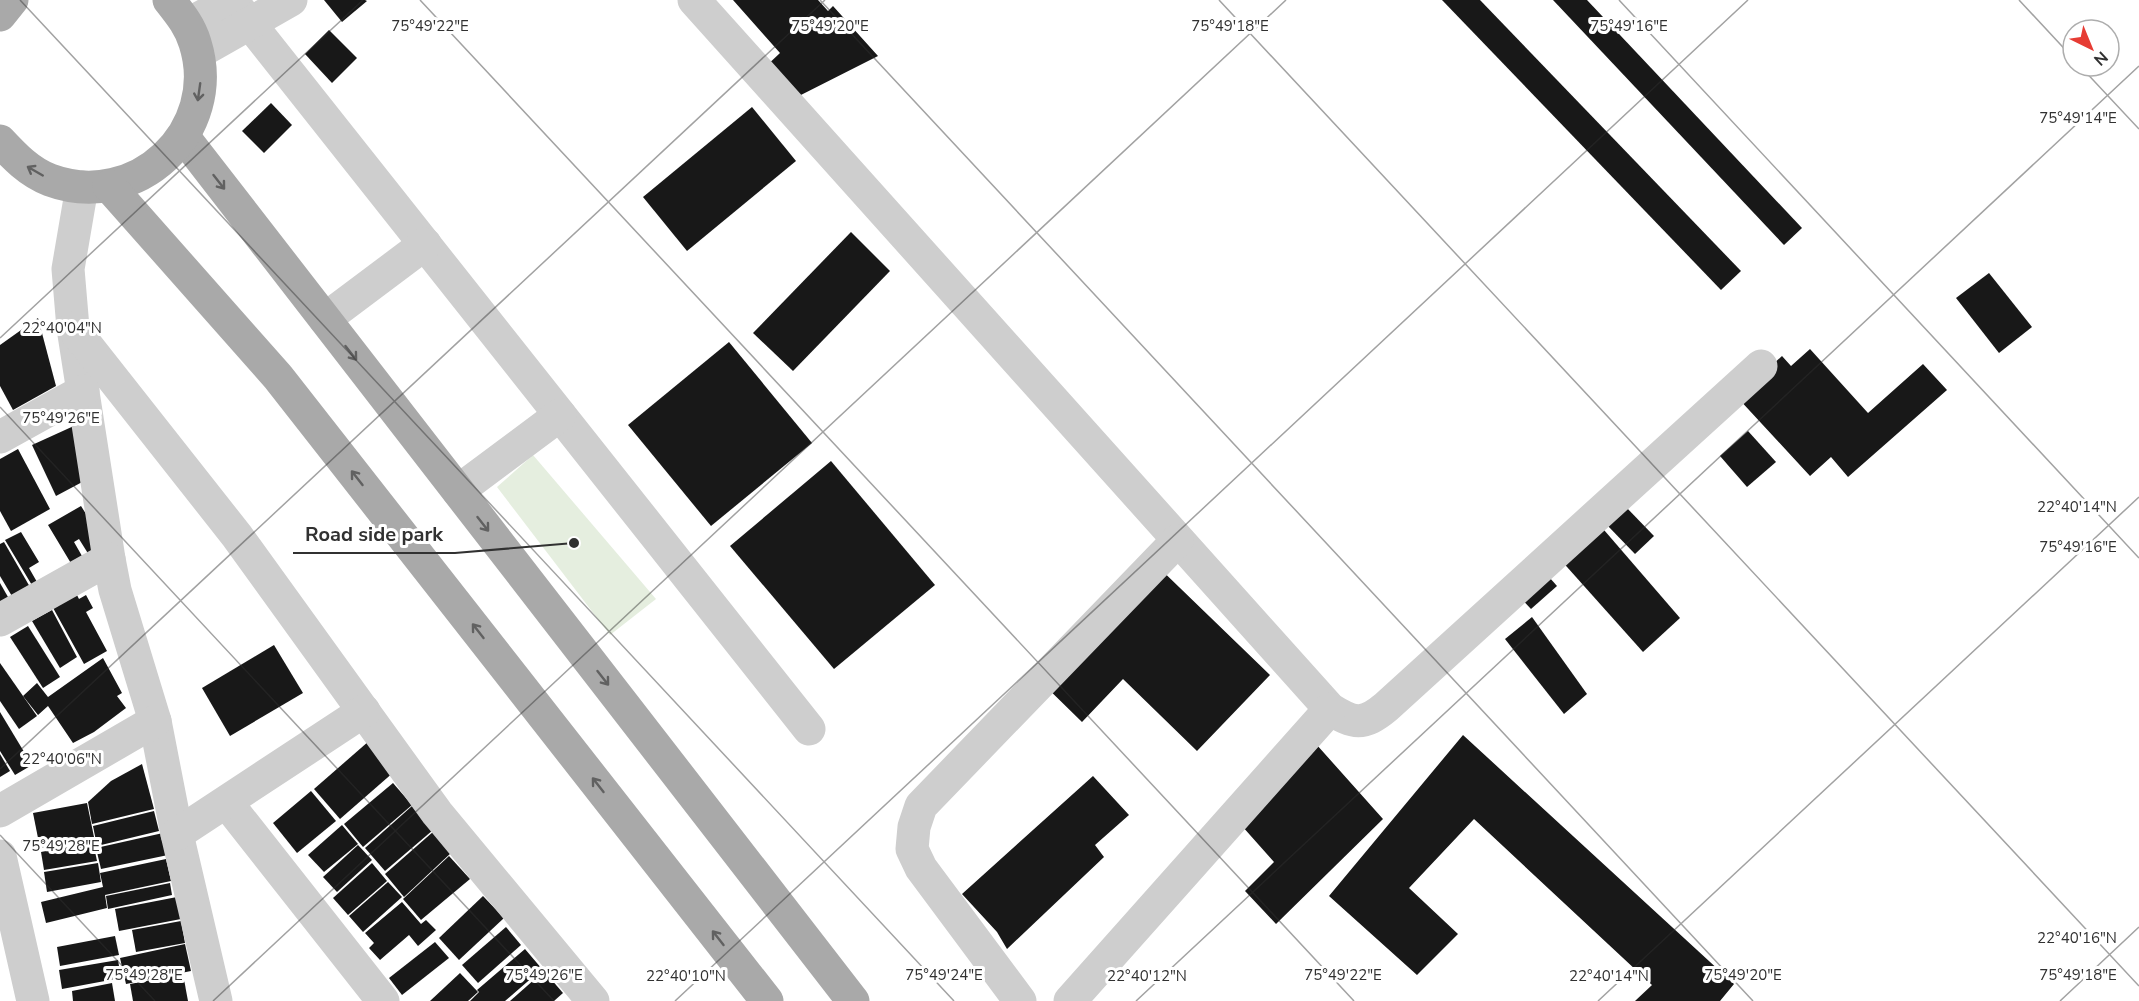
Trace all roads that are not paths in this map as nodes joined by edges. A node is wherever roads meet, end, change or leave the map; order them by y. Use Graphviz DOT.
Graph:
graph roads {
  1 [pos="12,0"];
  2 [pos="291,0"];
  3 [pos="694,0"];
  4 [pos="238,8"];
  5 [pos="0,15"];
  6 [pos="185,26"];
  7 [pos="183,136"];
  8 [pos="0,141"];
  9 [pos="95,186"];
  10 [pos="425,244"];
  11 [pos="325,319"];
  12 [pos="73,328"];
  13 [pos="1761,366"];
  14 [pos="83,391"];
  15 [pos="560,415"];
  16 [pos="0,437"];
  17 [pos="458,491"];
  18 [pos="1177,541"];
  19 [pos="110,559"];
  20 [pos="0,620"];
  21 [pos="1330,709"];
  22 [pos="364,711"];
  23 [pos="155,721"];
  24 [pos="809,729"];
  25 [pos="226,803"];
  26 [pos="0,811"];
  27 [pos="177,834"];
  28 [pos="0,856"];
  29 [pos="33,1001"];
  30 [pos="216,1001"];
  31 [pos="384,1001"];
  32 [pos="593,1001"];
  33 [pos="767,1001"];
  34 [pos="853,1001"];
  35 [pos="1020,1001"];
  36 [pos="1070,1001"];
  1 -- 5 [label="main road"];
  2 -- 4 [label="street"];
  3 -- 18 [label="street"];
  4 -- 6 [label="street"];
  4 -- 10 [label="street"];
  6 -- 7 [label="main road, one-way"];
  7 -- 9 [label="main road"];
  7 -- 11 [label="main road, one-way"];
  9 -- 8 [label="main road, one-way"];
  9 -- 12 [label="street"];
  33 -- 9 [label="main road, one-way"];
  10 -- 11 [label="street"];
  10 -- 15 [label="street"];
  11 -- 17 [label="main road, one-way"];
  12 -- 14 [label="street"];
  12 -- 22 [label="street"];
  13 -- 21 [label="street"];
  14 -- 16 [label="street"];
  14 -- 19 [label="street"];
  15 -- 17 [label="street"];
  15 -- 24 [label="street"];
  17 -- 34 [label="main road, one-way"];
  18 -- 21 [label="street"];
  18 -- 35 [label="street"];
  19 -- 20 [label="street"];
  19 -- 23 [label="street"];
  21 -- 36 [label="street"];
  22 -- 25 [label="street"];
  22 -- 32 [label="street"];
  23 -- 26 [label="street"];
  23 -- 27 [label="street"];
  25 -- 27 [label="street"];
  25 -- 31 [label="street"];
  27 -- 30 [label="street"];
  28 -- 29 [label="street"];
}
